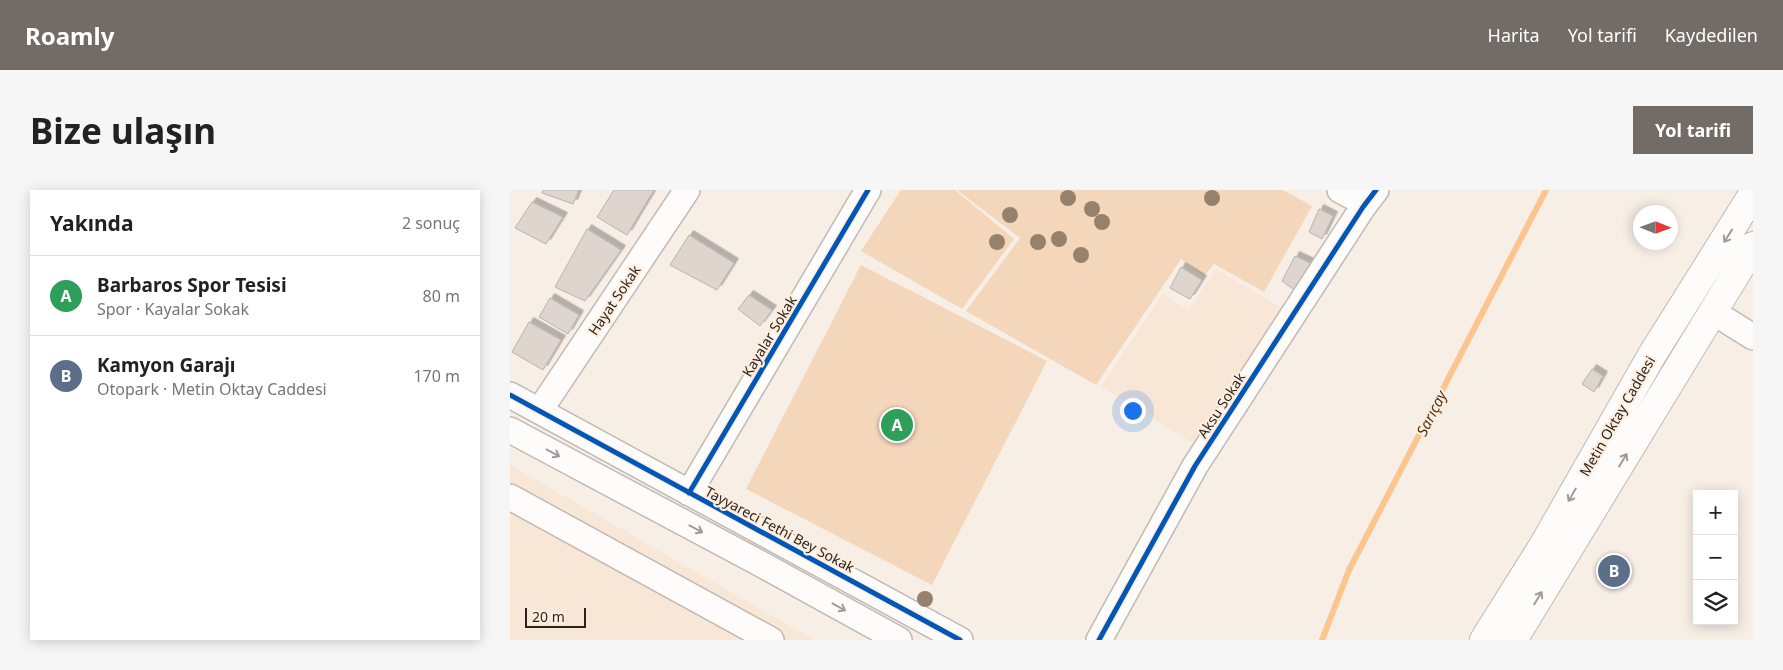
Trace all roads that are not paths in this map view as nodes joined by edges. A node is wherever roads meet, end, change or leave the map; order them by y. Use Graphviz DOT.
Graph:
graph roads {
  1 [pos="687,190"];
  2 [pos="868,190"];
  3 [pos="1376,190"];
  4 [pos="1753,194"];
  5 [pos="1753,246"];
  6 [pos="1713,312"];
  7 [pos="1753,337"];
  8 [pos="510,395"];
  9 [pos="540,410"];
  10 [pos="510,430"];
  11 [pos="689,493"];
  12 [pos="510,497"];
  13 [pos="771,640"];
  14 [pos="898,640"];
  15 [pos="960,640"];
  16 [pos="1099,640"];
  17 [pos="1484,640"];
  18 [pos="1513,640"];
  1 -- 9 [label="street, Hayat Sokak"];
  2 -- 11 [label="street, Kayalar Sokak"];
  3 -- 16 [label="street, Aksu Sokak"];
  4 -- 17 [label="main road, Metin Oktay Caddesi, one-way"];
  5 -- 6 [label="main road, Metin Oktay Caddesi"];
  6 -- 7 [label="street"];
  18 -- 6 [label="main road, Metin Oktay Caddesi, one-way"];
  8 -- 9 [label="street, Tayyareci Fethi Bey Sokak"];
  9 -- 11 [label="street, Tayyareci Fethi Bey Sokak"];
  10 -- 14 [label="street, one-way"];
  11 -- 15 [label="street, Tayyareci Fethi Bey Sokak"];
  12 -- 13 [label="street"];
}
